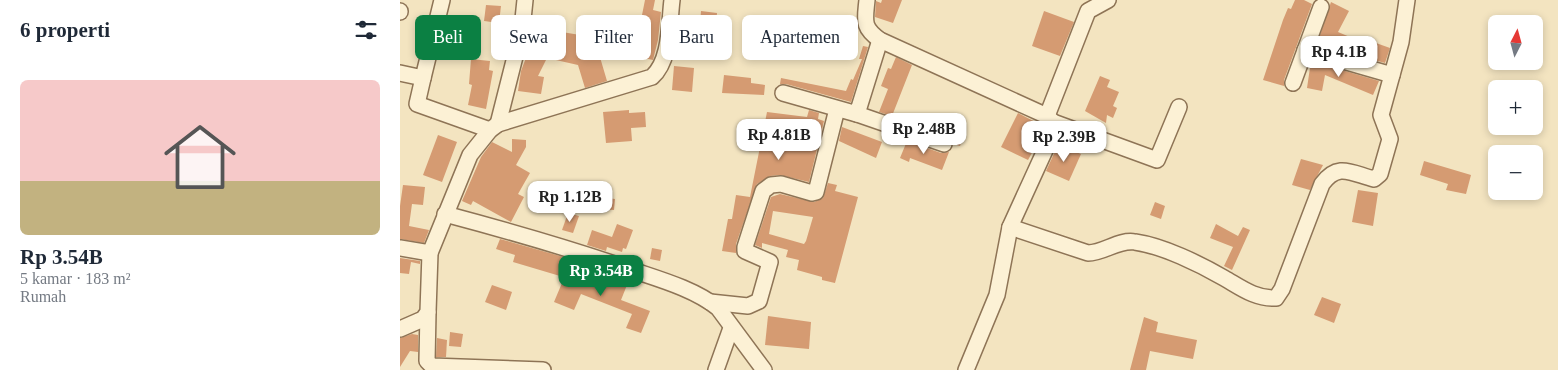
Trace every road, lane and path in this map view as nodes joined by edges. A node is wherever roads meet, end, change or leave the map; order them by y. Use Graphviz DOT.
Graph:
graph roads {
  1 [pos="442,0"];
  2 [pos="525,0"];
  3 [pos="672,0"];
  4 [pos="866,0"];
  5 [pos="1108,0"];
  6 [pos="1408,0"];
  7 [pos="1320,7"];
  8 [pos="880,40"];
  9 [pos="1305,50"];
  10 [pos="400,72"];
  11 [pos="1392,75"];
  12 [pos="423,78"];
  13 [pos="1293,83"];
  14 [pos="783,93"];
  15 [pos="1179,107"];
  16 [pos="838,108"];
  17 [pos="857,114"];
  18 [pos="1050,119"];
  19 [pos="494,127"];
  20 [pos="944,144"];
  21 [pos="445,214"];
  22 [pos="1010,227"];
  23 [pos="400,248"];
  24 [pos="430,253"];
  25 [pos="428,312"];
  26 [pos="721,314"];
  27 [pos="400,329"];
  28 [pos="543,370"];
  29 [pos="716,370"];
  30 [pos="764,370"];
  31 [pos="966,370"];
  1 -- 12 [label="street"];
  2 -- 19 [label="street"];
  3 -- 19 [label="street"];
  4 -- 8 [label="street"];
  5 -- 18 [label="street"];
  6 -- 11 [label="street"];
  7 -- 9 [label="street"];
  8 -- 17 [label="street"];
  8 -- 18 [label="street"];
  9 -- 11 [label="street"];
  9 -- 13 [label="street"];
  10 -- 12 [label="street"];
  11 -- 22 [label="street"];
  12 -- 19 [label="street"];
  14 -- 16 [label="street"];
  15 -- 18 [label="street"];
  16 -- 17 [label="street"];
  16 -- 26 [label="street"];
  17 -- 20 [label="street"];
  18 -- 22 [label="street"];
  19 -- 21 [label="street"];
  21 -- 24 [label="street"];
  21 -- 26 [label="street"];
  22 -- 31 [label="street"];
  23 -- 24 [label="street"];
  24 -- 25 [label="street"];
  25 -- 27 [label="street"];
  25 -- 28 [label="street"];
  26 -- 29 [label="street"];
  26 -- 30 [label="street"];
}
